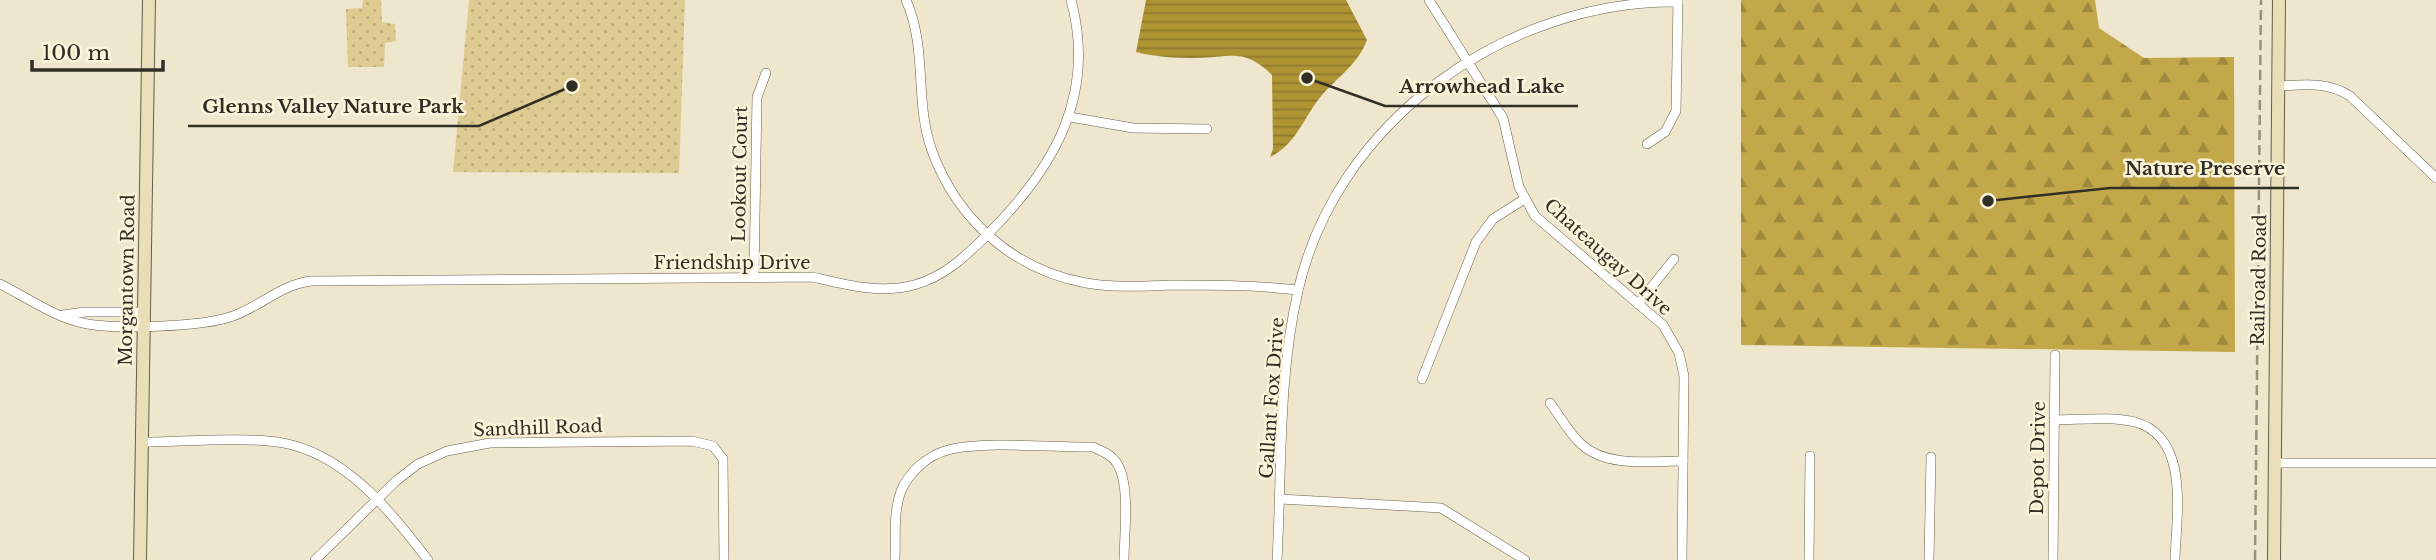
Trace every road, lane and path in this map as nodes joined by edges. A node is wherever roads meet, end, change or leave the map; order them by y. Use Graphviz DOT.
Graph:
graph roads {
  1 [pos="149,0"];
  2 [pos="906,0"];
  3 [pos="1071,0"];
  4 [pos="1429,0"];
  5 [pos="2279,0"];
  6 [pos="1678,1"];
  7 [pos="1466,61"];
  8 [pos="766,73"];
  9 [pos="2278,86"];
  10 [pos="1070,117"];
  11 [pos="1207,129"];
  12 [pos="1647,144"];
  13 [pos="2436,178"];
  14 [pos="1523,200"];
  15 [pos="987,235"];
  16 [pos="1674,260"];
  17 [pos="754,277"];
  18 [pos="0,284"];
  19 [pos="1298,290"];
  20 [pos="1638,304"];
  21 [pos="144,318"];
  22 [pos="2055,355"];
  23 [pos="1422,379"];
  24 [pos="1550,403"];
  25 [pos="2054,420"];
  26 [pos="142,442"];
  27 [pos="1810,456"];
  28 [pos="1931,457"];
  29 [pos="1683,461"];
  30 [pos="2275,463"];
  31 [pos="2436,463"];
  32 [pos="1280,499"];
  33 [pos="376,500"];
  34 [pos="140,560"];
  35 [pos="315,560"];
  36 [pos="428,560"];
  37 [pos="724,560"];
  38 [pos="895,560"];
  39 [pos="1124,560"];
  40 [pos="1278,560"];
  41 [pos="1525,560"];
  42 [pos="1682,560"];
  43 [pos="1808,560"];
  44 [pos="1930,560"];
  45 [pos="2053,560"];
  46 [pos="2175,560"];
  47 [pos="2274,560"];
  1 -- 21 [label="street, Morgantown Road"];
  2 -- 15 [label="street"];
  3 -- 10 [label="street"];
  4 -- 7 [label="street, Chateaugay Drive"];
  5 -- 9 [label="street, Railroad Road"];
  6 -- 7 [label="street, Gallant Fox Drive"];
  6 -- 12 [label="street"];
  7 -- 14 [label="street, Chateaugay Drive"];
  7 -- 19 [label="street, Gallant Fox Drive"];
  8 -- 17 [label="street, Lookout Court"];
  9 -- 13 [label="street"];
  9 -- 30 [label="street, Railroad Road"];
  10 -- 11 [label="street"];
  10 -- 15 [label="street, Friendship Drive"];
  14 -- 20 [label="street, Chateaugay Drive"];
  14 -- 23 [label="street"];
  15 -- 17 [label="street, Friendship Drive"];
  15 -- 19 [label="street"];
  16 -- 20 [label="street"];
  17 -- 21 [label="street, Friendship Drive"];
  18 -- 21 [label="street, Friendship Drive"];
  19 -- 32 [label="street, Gallant Fox Drive"];
  20 -- 29 [label="street, Chateaugay Drive"];
  21 -- 26 [label="street, Morgantown Road"];
  22 -- 25 [label="street, Depot Drive"];
  24 -- 29 [label="street"];
  25 -- 45 [label="street, Depot Drive"];
  25 -- 46 [label="street"];
  26 -- 33 [label="street"];
  26 -- 34 [label="street, Morgantown Road"];
  27 -- 43 [label="street"];
  28 -- 44 [label="street"];
  29 -- 42 [label="street, Chateaugay Drive"];
  30 -- 31 [label="street"];
  30 -- 47 [label="street, Railroad Road"];
  32 -- 40 [label="street, Gallant Fox Drive"];
  32 -- 41 [label="street"];
  33 -- 35 [label="street, Sandhill Road"];
  33 -- 36 [label="street"];
  33 -- 37 [label="street, Sandhill Road"];
  38 -- 39 [label="street"];
}
